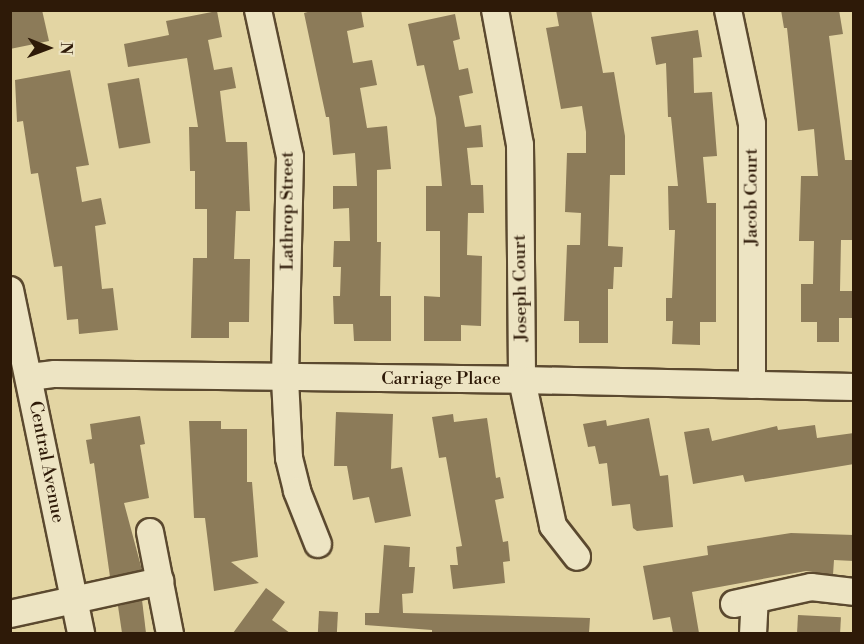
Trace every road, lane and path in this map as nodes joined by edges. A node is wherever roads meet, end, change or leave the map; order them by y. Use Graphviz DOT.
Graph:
graph roads {
  1 [pos="258,10"];
  2 [pos="495,10"];
  3 [pos="728,10"];
  4 [pos="10,290"];
  5 [pos="30,377"];
  6 [pos="285,379"];
  7 [pos="522,380"];
  8 [pos="752,385"];
  9 [pos="854,387"];
  10 [pos="150,532"];
  11 [pos="318,543"];
  12 [pos="577,557"];
  13 [pos="160,581"];
  14 [pos="854,591"];
  15 [pos="74,601"];
  16 [pos="10,614"];
  17 [pos="81,633"];
  18 [pos="170,633"];
  19 [pos="753,633"];
  1 -- 6 [label="street, Lathrop Street"];
  2 -- 7 [label="street, Joseph Court"];
  3 -- 8 [label="street, Jacob Court"];
  4 -- 5 [label="street, Central Avenue"];
  5 -- 6 [label="street, Carriage Place"];
  5 -- 15 [label="street, Central Avenue"];
  6 -- 7 [label="street, Carriage Place"];
  6 -- 11 [label="street, Lathrop Street"];
  7 -- 8 [label="street, Carriage Place"];
  7 -- 12 [label="street, Joseph Court"];
  8 -- 9 [label="street, Carriage Place"];
  10 -- 13 [label="street"];
  13 -- 15 [label="street"];
  13 -- 18 [label="street"];
  14 -- 19 [label="street"];
  15 -- 16 [label="street"];
  15 -- 17 [label="street, Central Avenue"];
}
